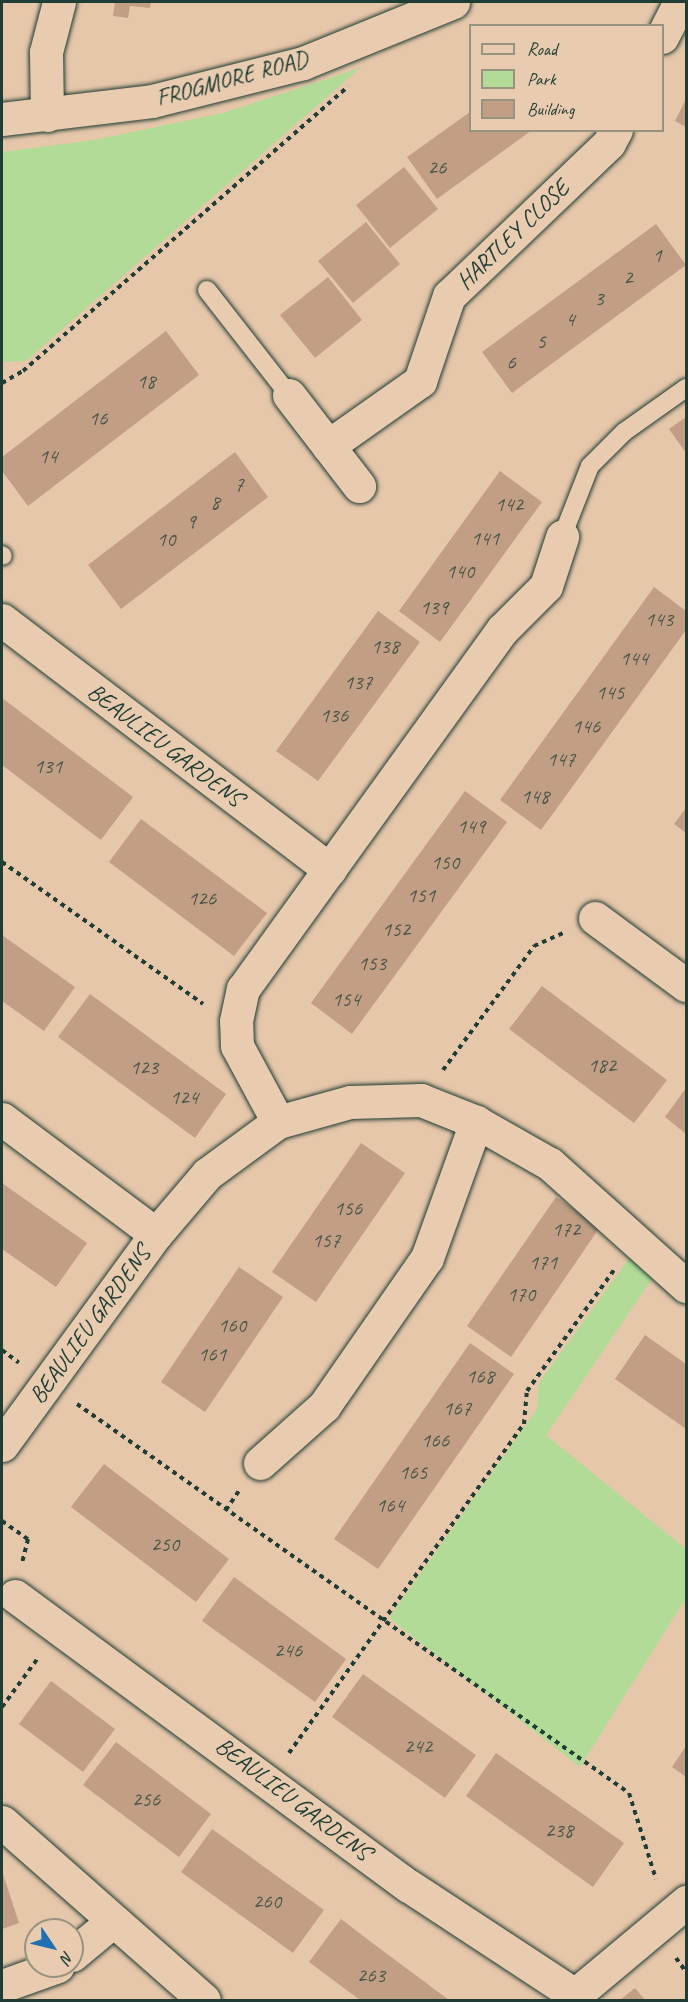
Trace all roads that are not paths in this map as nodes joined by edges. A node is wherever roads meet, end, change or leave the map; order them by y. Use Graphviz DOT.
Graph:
graph roads {
  1 [pos="59,2"];
  2 [pos="453,2"];
  3 [pos="683,2"];
  4 [pos="664,35"];
  5 [pos="47,115"];
  6 [pos="2,119"];
  7 [pos="615,132"];
  8 [pos="207,290"];
  9 [pos="687,388"];
  10 [pos="289,395"];
  11 [pos="328,446"];
  12 [pos="358,486"];
  13 [pos="562,537"];
  14 [pos="2,620"];
  15 [pos="330,870"];
  16 [pos="595,918"];
  17 [pos="687,985"];
  18 [pos="2,1119"];
  19 [pos="278,1122"];
  20 [pos="477,1122"];
  21 [pos="156,1234"];
  22 [pos="687,1286"];
  23 [pos="2,1445"];
  24 [pos="260,1463"];
  25 [pos="15,1596"];
  26 [pos="2,1822"];
  27 [pos="677,1909"];
  28 [pos="113,1921"];
  29 [pos="84,1944"];
  30 [pos="24,1978"];
  31 [pos="2,1986"];
  32 [pos="572,1998"];
  33 [pos="204,2001"];
  1 -- 5 [label="street"];
  2 -- 5 [label="street, FROGMORE ROAD"];
  3 -- 4 [label="street"];
  5 -- 6 [label="street, FROGMORE ROAD"];
  7 -- 11 [label="street, HARTLEY CLOSE"];
  8 -- 10 [label="lane"];
  9 -- 13 [label="lane"];
  10 -- 11 [label="street"];
  11 -- 12 [label="street"];
  13 -- 15 [label="street"];
  14 -- 15 [label="street, BEAULIEU GARDENS"];
  15 -- 19 [label="street"];
  16 -- 17 [label="street"];
  18 -- 21 [label="street, BEAULIEU GARDENS"];
  19 -- 20 [label="street, BEAULIEU GARDENS"];
  19 -- 21 [label="street, BEAULIEU GARDENS"];
  20 -- 22 [label="street, BEAULIEU GARDENS"];
  20 -- 24 [label="street"];
  21 -- 23 [label="street, BEAULIEU GARDENS"];
  25 -- 32 [label="street, BEAULIEU GARDENS"];
  26 -- 28 [label="street"];
  27 -- 32 [label="street, BEAULIEU GARDENS"];
  28 -- 29 [label="street"];
  28 -- 33 [label="street"];
  30 -- 31 [label="street"];
}
